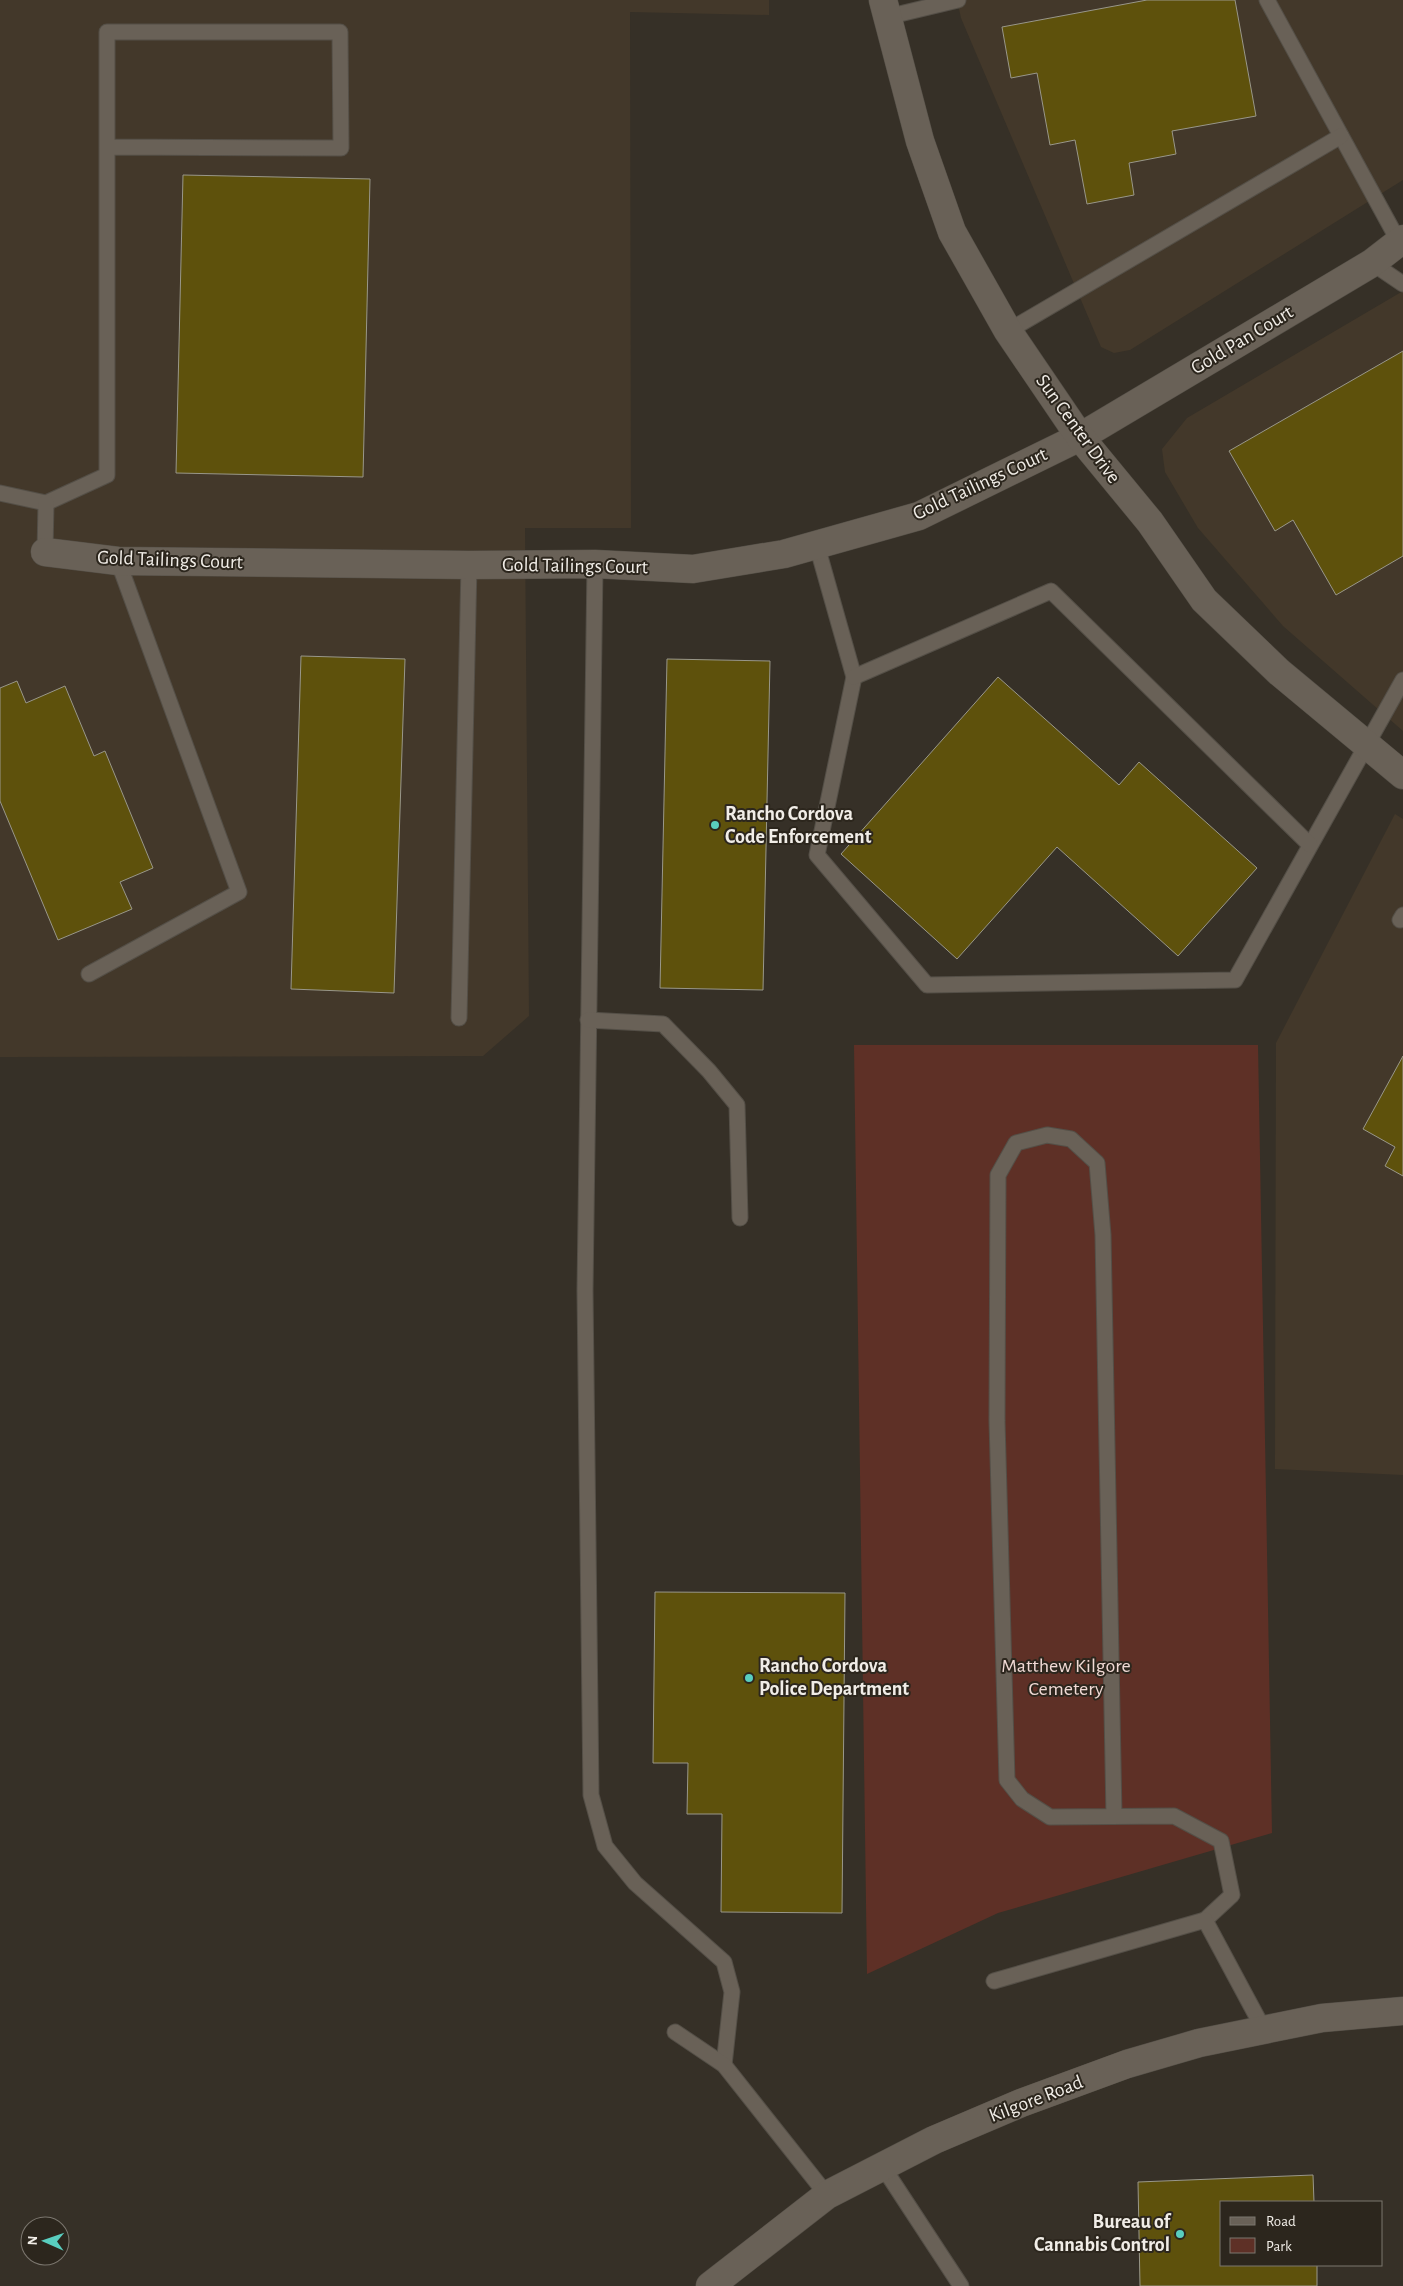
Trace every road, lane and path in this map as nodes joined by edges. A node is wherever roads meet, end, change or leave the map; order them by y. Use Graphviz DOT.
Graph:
graph roads {
  1 [pos="958,0"];
  2 [pos="1267,0"];
  3 [pos="885,8"];
  4 [pos="1341,136"];
  5 [pos="107,147"];
  6 [pos="1401,241"];
  7 [pos="1372,263"];
  8 [pos="1403,284"];
  9 [pos="1008,331"];
  10 [pos="1080,437"];
  11 [pos="0,493"];
  12 [pos="46,503"];
  13 [pos="817,546"];
  14 [pos="45,552"];
  15 [pos="118,561"];
  16 [pos="595,564"];
  17 [pos="469,565"];
  18 [pos="854,677"];
  19 [pos="1403,680"];
  20 [pos="1366,744"];
  21 [pos="1403,775"];
  22 [pos="1310,845"];
  23 [pos="89,974"];
  24 [pos="459,1018"];
  25 [pos="588,1020"];
  26 [pos="740,1218"];
  27 [pos="1114,1816"];
  28 [pos="1205,1920"];
  29 [pos="994,1981"];
  30 [pos="1403,2011"];
  31 [pos="1264,2030"];
  32 [pos="675,2032"];
  33 [pos="724,2065"];
  34 [pos="883,2167"];
  35 [pos="827,2195"];
  36 [pos="710,2286"];
  37 [pos="961,2286"];
  1 -- 3 [label="lane"];
  2 -- 4 [label="lane"];
  3 -- 9 [label="street, Sun Center Drive"];
  4 -- 6 [label="lane"];
  4 -- 9 [label="lane"];
  5 -- 5 [label="lane"];
  5 -- 12 [label="lane"];
  6 -- 7 [label="street, Gold Pan Court"];
  7 -- 8 [label="lane"];
  7 -- 10 [label="street, Gold Pan Court"];
  9 -- 10 [label="street, Sun Center Drive"];
  10 -- 13 [label="street, Gold Tailings Court"];
  10 -- 20 [label="street, Sun Center Drive"];
  11 -- 12 [label="lane"];
  12 -- 14 [label="lane"];
  13 -- 16 [label="street, Gold Tailings Court"];
  13 -- 18 [label="lane"];
  14 -- 15 [label="street, Gold Tailings Court"];
  15 -- 17 [label="street, Gold Tailings Court"];
  15 -- 23 [label="lane"];
  16 -- 17 [label="street, Gold Tailings Court"];
  16 -- 25 [label="lane"];
  17 -- 24 [label="lane"];
  18 -- 22 [label="lane"];
  18 -- 22 [label="lane"];
  19 -- 20 [label="lane"];
  20 -- 21 [label="street, Sun Center Drive"];
  20 -- 22 [label="lane"];
  25 -- 26 [label="lane"];
  25 -- 33 [label="lane"];
  27 -- 27 [label="lane"];
  27 -- 28 [label="lane"];
  28 -- 29 [label="lane"];
  28 -- 31 [label="lane"];
  30 -- 31 [label="street, Kilgore Road"];
  31 -- 34 [label="street, Kilgore Road"];
  32 -- 33 [label="lane"];
  33 -- 35 [label="lane"];
  34 -- 35 [label="street, Kilgore Road"];
  34 -- 37 [label="lane"];
  35 -- 36 [label="street, Kilgore Road"];
}
